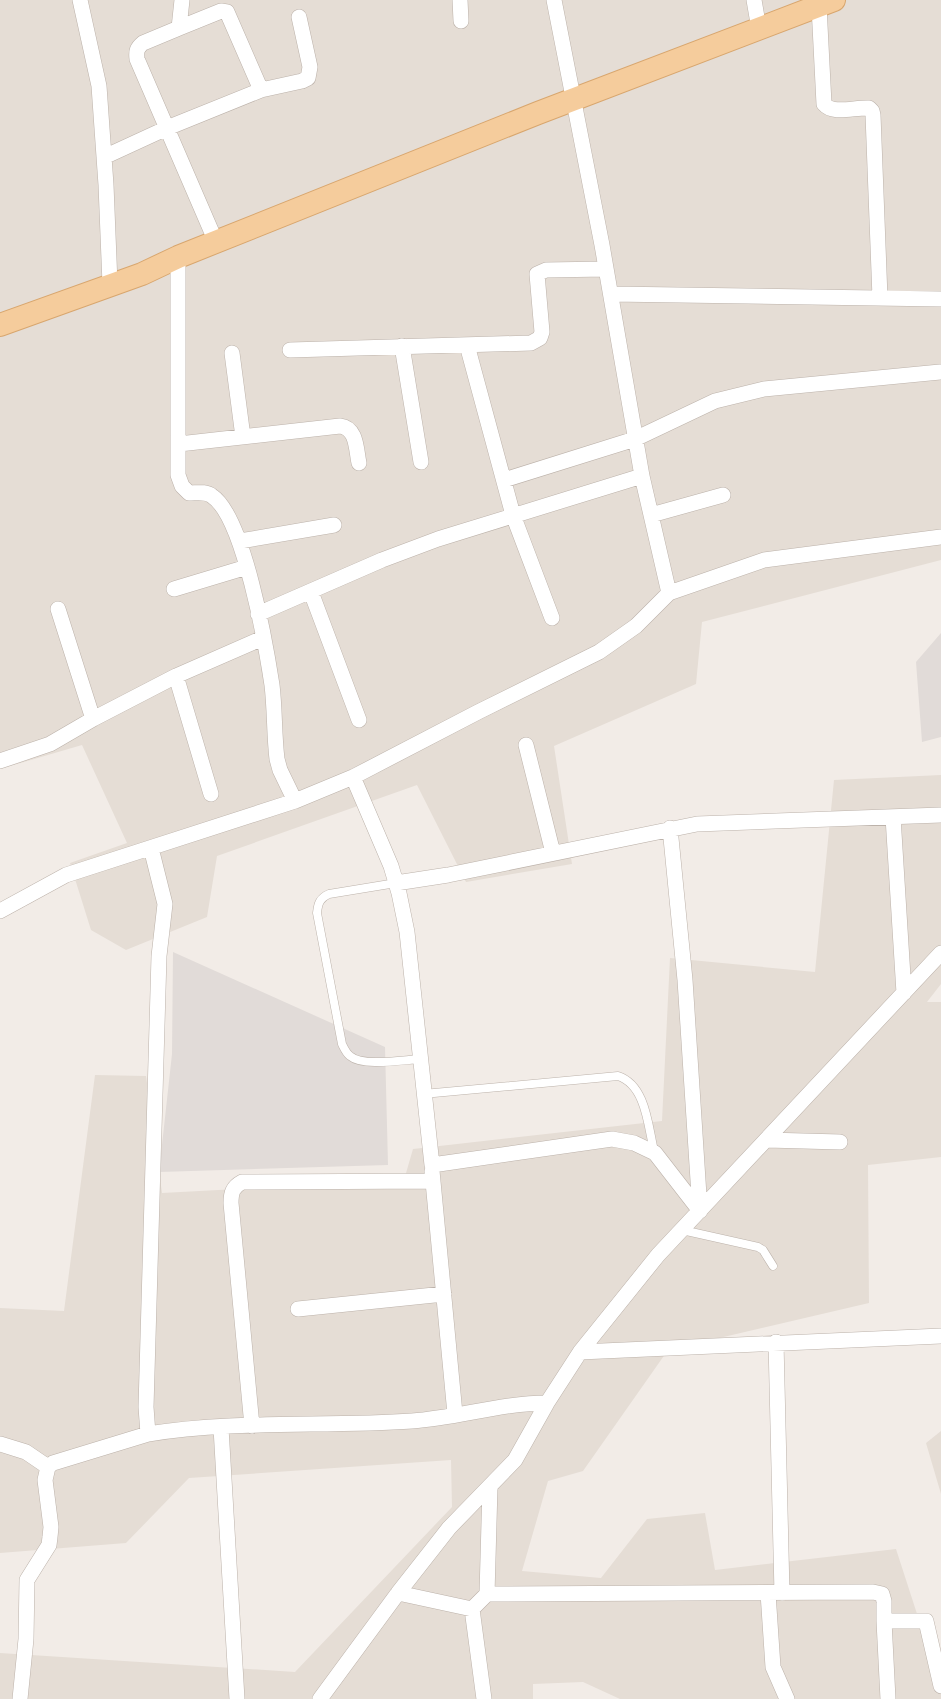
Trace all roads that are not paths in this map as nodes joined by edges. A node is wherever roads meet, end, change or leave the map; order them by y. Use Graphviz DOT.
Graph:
graph roads {
  1 [pos="80,0"];
  2 [pos="182,0"];
  3 [pos="460,0"];
  4 [pos="554,0"];
  5 [pos="754,0"];
  6 [pos="827,3"];
  7 [pos="299,17"];
  8 [pos="461,21"];
  9 [pos="179,28"];
  10 [pos="759,29"];
  11 [pos="261,90"];
  12 [pos="573,100"];
  13 [pos="167,128"];
  14 [pos="104,157"];
  15 [pos="216,242"];
  16 [pos="178,257"];
  17 [pos="606,269"];
  18 [pos="110,284"];
  19 [pos="611,294"];
  20 [pos="880,298"];
  21 [pos="941,299"];
  22 [pos="0,325"];
  23 [pos="467,345"];
  24 [pos="402,346"];
  25 [pos="290,350"];
  26 [pos="232,353"];
  27 [pos="940,372"];
  28 [pos="243,437"];
  29 [pos="635,439"];
  30 [pos="179,444"];
  31 [pos="422,462"];
  32 [pos="359,463"];
  33 [pos="642,477"];
  34 [pos="504,480"];
  35 [pos="723,495"];
  36 [pos="513,515"];
  37 [pos="651,515"];
  38 [pos="334,525"];
  39 [pos="941,537"];
  40 [pos="240,541"];
  41 [pos="247,567"];
  42 [pos="174,589"];
  43 [pos="310,592"];
  44 [pos="669,593"];
  45 [pos="58,609"];
  46 [pos="258,614"];
  47 [pos="552,618"];
  48 [pos="262,638"];
  49 [pos="176,676"];
  50 [pos="93,719"];
  51 [pos="359,720"];
  52 [pos="526,745"];
  53 [pos="0,761"];
  54 [pos="353,777"];
  55 [pos="211,794"];
  56 [pos="295,801"];
  57 [pos="941,815"];
  58 [pos="893,817"];
  59 [pos="670,828"];
  60 [pos="151,848"];
  61 [pos="553,853"];
  62 [pos="396,883"];
  63 [pos="0,911"];
  64 [pos="941,953"];
  65 [pos="904,993"];
  66 [pos="420,1059"];
  67 [pos="423,1094"];
  68 [pos="767,1140"];
  69 [pos="840,1142"];
  70 [pos="655,1153"];
  71 [pos="432,1165"];
  72 [pos="433,1181"];
  73 [pos="700,1211"];
  74 [pos="682,1230"];
  75 [pos="773,1266"];
  76 [pos="444,1294"];
  77 [pos="298,1309"];
  78 [pos="941,1336"];
  79 [pos="776,1342"];
  80 [pos="580,1352"];
  81 [pos="548,1403"];
  82 [pos="455,1414"];
  83 [pos="252,1426"];
  84 [pos="221,1428"];
  85 [pos="148,1434"];
  86 [pos="0,1444"];
  87 [pos="48,1467"];
  88 [pos="490,1487"];
  89 [pos="398,1593"];
  90 [pos="775,1593"];
  91 [pos="487,1594"];
  92 [pos="472,1608"];
  93 [pos="884,1621"];
  94 [pos="933,1621"];
  95 [pos="941,1686"];
  96 [pos="20,1699"];
  97 [pos="237,1699"];
  98 [pos="320,1699"];
  99 [pos="484,1699"];
  100 [pos="787,1699"];
  101 [pos="888,1699"];
  1 -- 14 [label="street"];
  2 -- 9 [label="street"];
  3 -- 8 [label="street"];
  4 -- 12 [label="street"];
  5 -- 10 [label="street"];
  6 -- 10 [label="main road"];
  6 -- 20 [label="street"];
  7 -- 11 [label="street"];
  9 -- 11 [label="street"];
  9 -- 13 [label="street"];
  10 -- 12 [label="main road"];
  11 -- 13 [label="street"];
  12 -- 15 [label="main road"];
  12 -- 17 [label="street"];
  13 -- 14 [label="street"];
  13 -- 15 [label="street"];
  14 -- 18 [label="street"];
  15 -- 16 [label="main road"];
  16 -- 18 [label="main road"];
  16 -- 30 [label="street"];
  17 -- 19 [label="street"];
  17 -- 23 [label="street"];
  18 -- 22 [label="main road"];
  19 -- 20 [label="street"];
  19 -- 29 [label="street"];
  20 -- 21 [label="street"];
  23 -- 24 [label="street"];
  23 -- 34 [label="street"];
  24 -- 25 [label="street"];
  24 -- 31 [label="street"];
  26 -- 28 [label="street"];
  27 -- 29 [label="street"];
  28 -- 30 [label="street"];
  28 -- 32 [label="street"];
  29 -- 33 [label="street"];
  29 -- 34 [label="street"];
  30 -- 40 [label="street"];
  33 -- 36 [label="street"];
  33 -- 37 [label="street"];
  34 -- 36 [label="street"];
  35 -- 37 [label="street"];
  36 -- 43 [label="street"];
  36 -- 47 [label="street"];
  37 -- 44 [label="street"];
  38 -- 40 [label="street"];
  39 -- 44 [label="street"];
  40 -- 41 [label="street"];
  41 -- 42 [label="street"];
  41 -- 46 [label="street"];
  43 -- 46 [label="street"];
  43 -- 51 [label="street"];
  44 -- 54 [label="street"];
  45 -- 50 [label="street"];
  46 -- 48 [label="street"];
  48 -- 49 [label="street"];
  48 -- 56 [label="street"];
  49 -- 50 [label="street"];
  49 -- 55 [label="street"];
  50 -- 53 [label="street"];
  52 -- 61 [label="street"];
  54 -- 56 [label="street"];
  54 -- 62 [label="street"];
  56 -- 60 [label="street"];
  57 -- 58 [label="street"];
  58 -- 59 [label="street"];
  58 -- 65 [label="street"];
  59 -- 61 [label="street"];
  59 -- 73 [label="street"];
  60 -- 63 [label="street"];
  60 -- 85 [label="street"];
  61 -- 62 [label="street"];
  62 -- 66 [label="street"];
  62 -- 66 [label="lane"];
  64 -- 65 [label="street"];
  65 -- 68 [label="street"];
  66 -- 67 [label="street"];
  67 -- 70 [label="lane"];
  67 -- 71 [label="street"];
  68 -- 69 [label="street"];
  68 -- 73 [label="street"];
  70 -- 71 [label="street"];
  70 -- 73 [label="street"];
  71 -- 72 [label="street"];
  72 -- 76 [label="street"];
  72 -- 83 [label="street"];
  73 -- 74 [label="street"];
  74 -- 75 [label="lane"];
  74 -- 80 [label="street"];
  76 -- 77 [label="street"];
  76 -- 82 [label="street"];
  78 -- 79 [label="street"];
  79 -- 80 [label="street"];
  79 -- 90 [label="street"];
  80 -- 81 [label="street"];
  81 -- 82 [label="street"];
  81 -- 88 [label="street"];
  82 -- 83 [label="street"];
  83 -- 84 [label="street"];
  84 -- 85 [label="street"];
  84 -- 97 [label="street"];
  85 -- 87 [label="street"];
  86 -- 87 [label="street"];
  87 -- 96 [label="street"];
  88 -- 89 [label="street"];
  88 -- 91 [label="street"];
  89 -- 92 [label="street"];
  89 -- 98 [label="street"];
  90 -- 91 [label="street"];
  90 -- 93 [label="street"];
  90 -- 100 [label="street"];
  91 -- 92 [label="street"];
  92 -- 99 [label="street"];
  93 -- 94 [label="street"];
  93 -- 101 [label="street"];
  94 -- 95 [label="street"];
}
